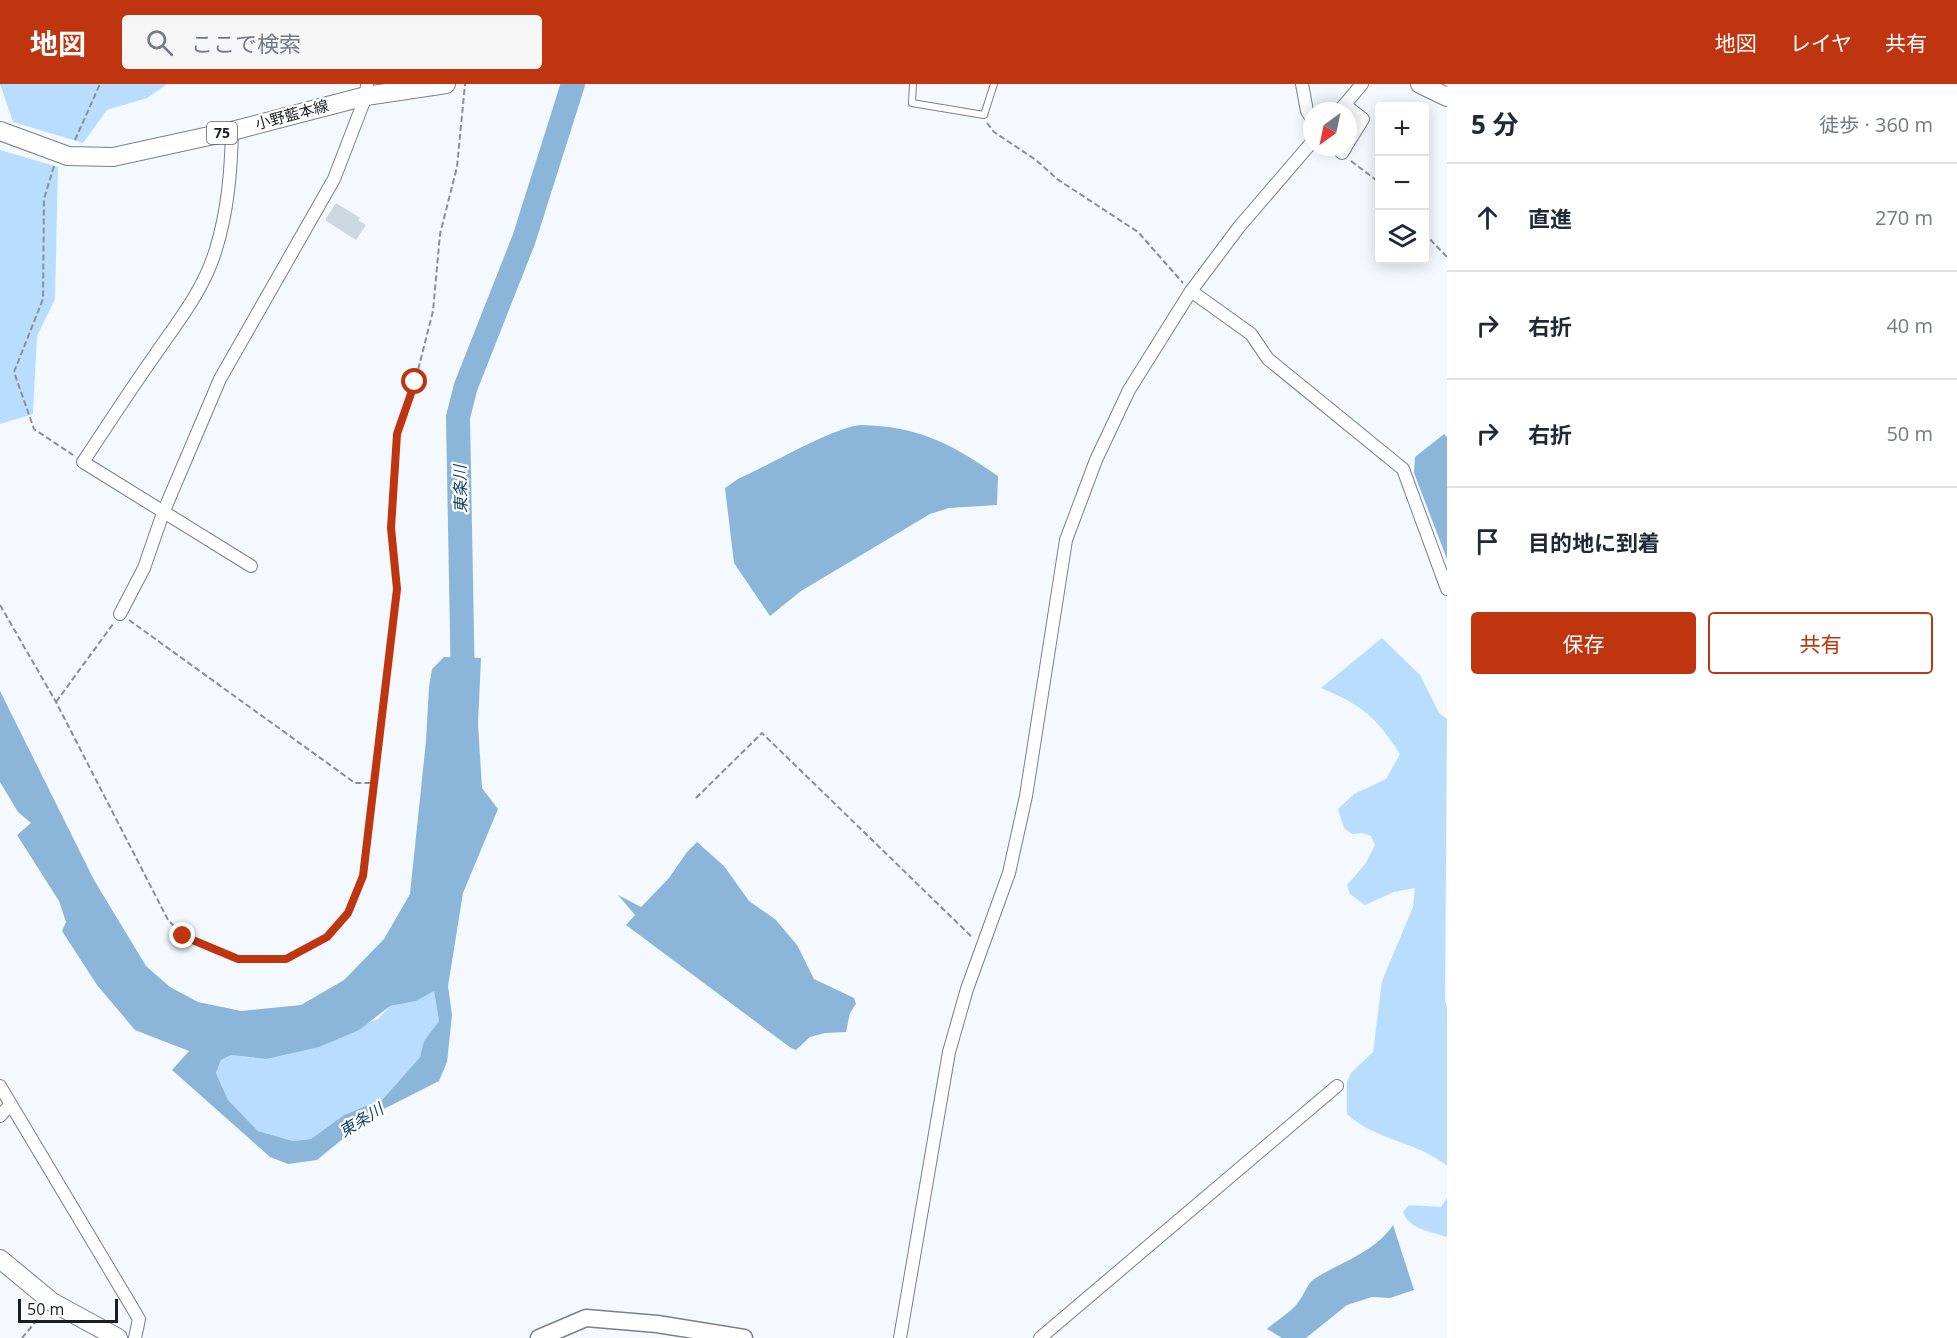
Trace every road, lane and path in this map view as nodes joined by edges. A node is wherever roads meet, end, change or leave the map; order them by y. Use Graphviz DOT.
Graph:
graph roads {
  1 [pos="100,84"];
  2 [pos="446,84"];
  3 [pos="465,84"];
  4 [pos="914,84"];
  5 [pos="994,84"];
  6 [pos="1302,84"];
  7 [pos="1362,84"];
  8 [pos="1420,84"];
  9 [pos="367,90"];
  10 [pos="1447,97"];
  11 [pos="1305,102"];
  12 [pos="1347,102"];
  13 [pos="984,115"];
  14 [pos="1357,115"];
  15 [pos="1357,127"];
  16 [pos="0,130"];
  17 [pos="232,131"];
  18 [pos="1303,152"];
  19 [pos="62,154"];
  20 [pos="1351,156"];
  21 [pos="1375,178"];
  22 [pos="1429,237"];
  23 [pos="1447,257"];
  24 [pos="1191,291"];
  25 [pos="83,462"];
  26 [pos="163,513"];
  27 [pos="251,566"];
  28 [pos="1447,588"];
  29 [pos="0,605"];
  30 [pos="120,614"];
  31 [pos="57,702"];
  32 [pos="372,783"];
  33 [pos="696,798"];
  34 [pos="983,948"];
  35 [pos="0,1086"];
  36 [pos="1337,1086"];
  37 [pos="10,1105"];
  38 [pos="0,1116"];
  39 [pos="0,1259"];
  40 [pos="52,1302"];
  41 [pos="901,1335"];
  42 [pos="22,1338"];
  43 [pos="118,1338"];
  44 [pos="135,1338"];
  45 [pos="538,1338"];
  46 [pos="744,1338"];
  47 [pos="915,1338"];
  48 [pos="1040,1338"];
  1 -- 19 [label="path"];
  2 -- 9 [label="main road, 小野藍本線 / 75"];
  3 -- 32 [label="path"];
  4 -- 13 [label="lane"];
  5 -- 13 [label="lane"];
  6 -- 11 [label="street"];
  7 -- 12 [label="street"];
  8 -- 10 [label="main road"];
  9 -- 17 [label="main road, 小野藍本線 / 75"];
  9 -- 26 [label="street"];
  13 -- 24 [label="path"];
  14 -- 15 [label="street"];
  16 -- 19 [label="main road, 小野藍本線 / 75"];
  17 -- 19 [label="main road, 小野藍本線 / 75"];
  17 -- 25 [label="street"];
  18 -- 24 [label="street"];
  19 -- 25 [label="path"];
  20 -- 21 [label="path"];
  22 -- 23 [label="path"];
  24 -- 28 [label="street"];
  24 -- 34 [label="street"];
  25 -- 26 [label="street"];
  26 -- 27 [label="street"];
  26 -- 30 [label="street"];
  29 -- 31 [label="path"];
  30 -- 31 [label="path"];
  30 -- 32 [label="path"];
  31 -- 32 [label="path"];
  33 -- 34 [label="path"];
  34 -- 41 [label="street"];
  35 -- 37 [label="street"];
  36 -- 48 [label="street"];
  37 -- 38 [label="street"];
  37 -- 44 [label="street"];
  39 -- 40 [label="main road"];
  40 -- 42 [label="path"];
  40 -- 43 [label="main road"];
  41 -- 47 [label="street"];
  45 -- 46 [label="main road"];
}
